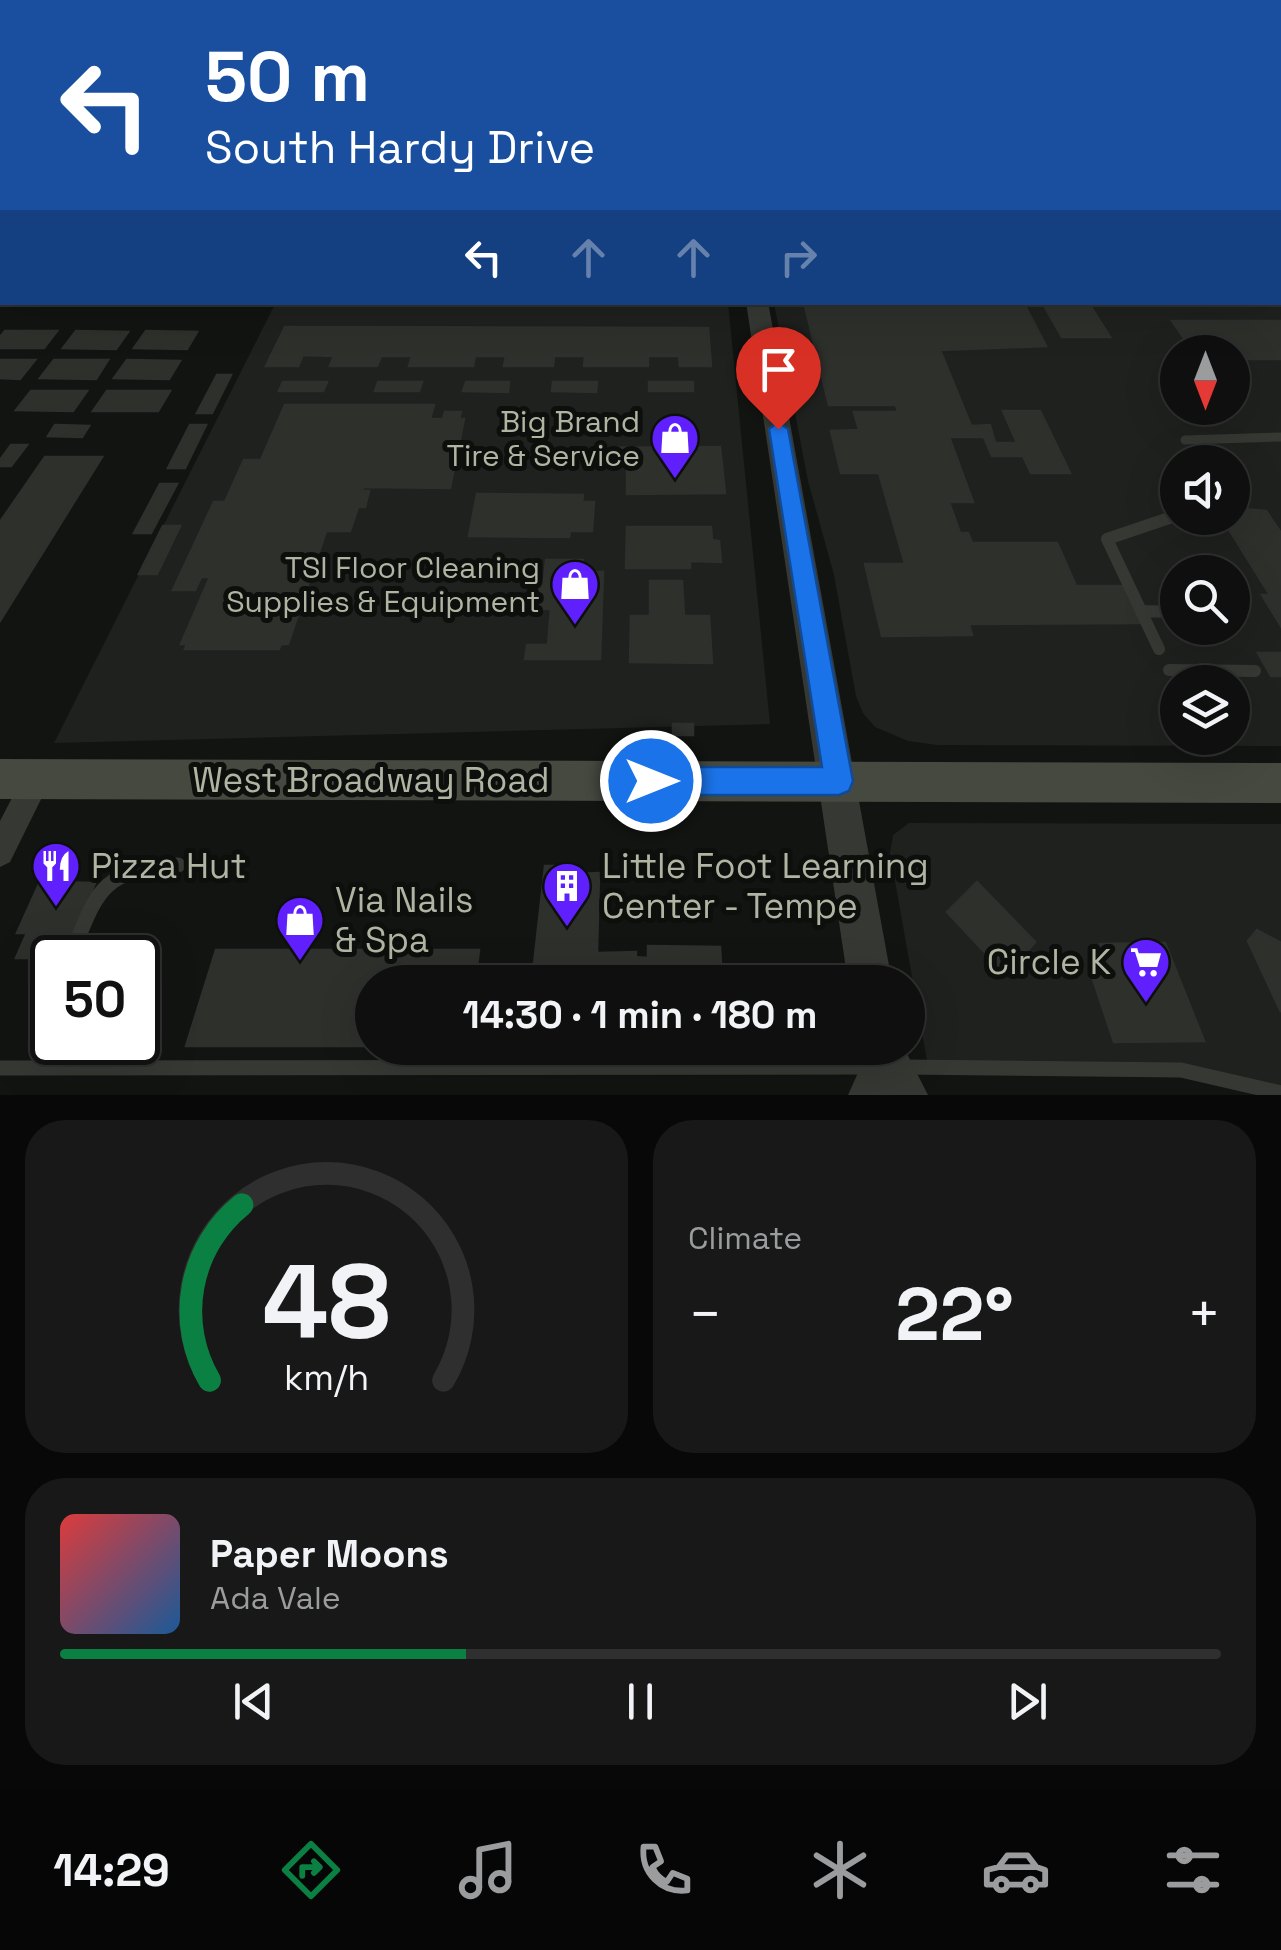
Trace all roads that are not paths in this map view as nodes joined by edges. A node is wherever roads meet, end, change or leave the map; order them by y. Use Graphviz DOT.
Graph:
graph roads {
  1 [pos="757,305"];
  2 [pos="1281,437"];
  3 [pos="1184,440"];
  4 [pos="1160,521"];
  5 [pos="1141,611"];
  6 [pos="1160,612"];
  7 [pos="1158,649"];
  8 [pos="1250,671"];
  9 [pos="1255,671"];
  10 [pos="18,779"];
  11 [pos="839,781"];
  12 [pos="1281,783"];
  13 [pos="0,852"];
  14 [pos="178,865"];
  15 [pos="80,935"];
  16 [pos="867,965"];
  17 [pos="0,1068"];
  18 [pos="885,1076"];
  19 [pos="1281,1093"];
  1 -- 11 [label="street"];
  2 -- 3 [label="lane"];
  4 -- 5 [label="lane"];
  5 -- 6 [label="lane"];
  5 -- 7 [label="lane"];
  8 -- 9 [label="lane"];
  10 -- 11 [label="main road, West Broadway Road"];
  10 -- 13 [label="street"];
  11 -- 12 [label="main road, West Broadway Road"];
  11 -- 16 [label="street"];
  14 -- 15 [label="lane"];
  17 -- 18 [label="lane"];
  18 -- 19 [label="lane"];
}
